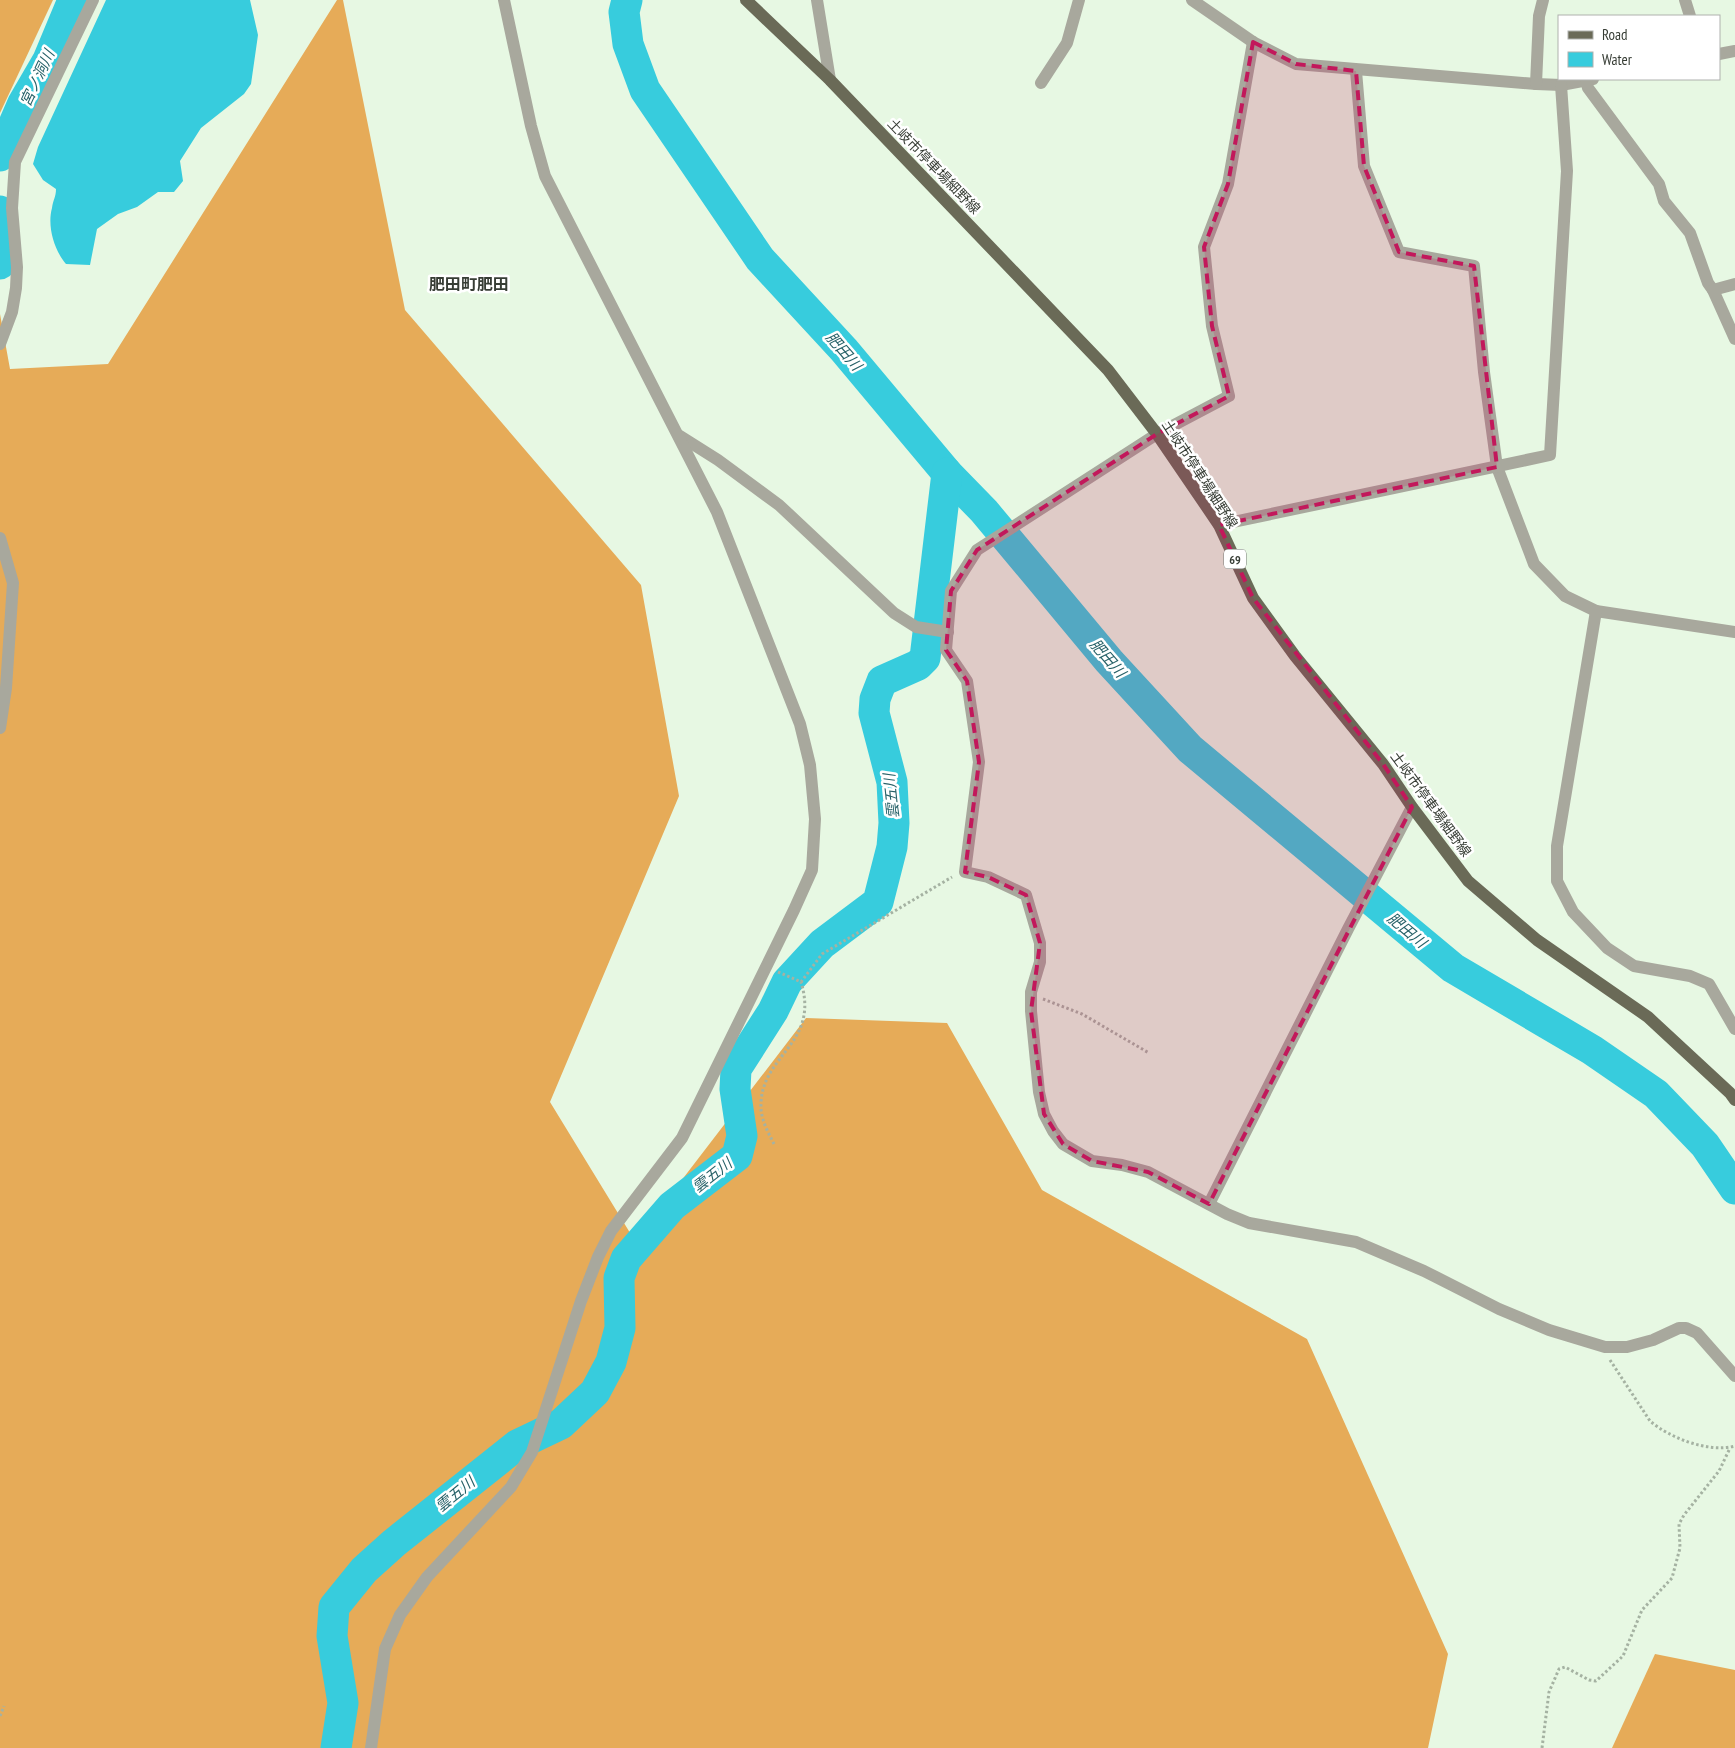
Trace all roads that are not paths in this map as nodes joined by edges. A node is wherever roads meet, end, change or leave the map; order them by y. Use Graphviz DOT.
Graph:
graph roads {
  1 [pos="93,0"];
  2 [pos="504,0"];
  3 [pos="746,0"];
  4 [pos="817,0"];
  5 [pos="1078,0"];
  6 [pos="1192,0"];
  7 [pos="1543,0"];
  8 [pos="1685,0"];
  9 [pos="1690,15"];
  10 [pos="1253,42"];
  11 [pos="1735,51"];
  12 [pos="1720,54"];
  13 [pos="1356,71"];
  14 [pos="830,80"];
  15 [pos="1585,80"];
  16 [pos="1590,80"];
  17 [pos="1041,83"];
  18 [pos="1536,84"];
  19 [pos="1561,85"];
  20 [pos="1735,284"];
  21 [pos="1713,290"];
  22 [pos="1735,339"];
  23 [pos="0,344"];
  24 [pos="1157,434"];
  25 [pos="680,436"];
  26 [pos="1497,467"];
  27 [pos="1219,525"];
  28 [pos="0,538"];
  29 [pos="1596,611"];
  30 [pos="945,631"];
  31 [pos="1735,632"];
  32 [pos="0,728"];
  33 [pos="1412,807"];
  34 [pos="1735,1029"];
  35 [pos="1735,1100"];
  36 [pos="1209,1204"];
  37 [pos="1735,1376"];
  38 [pos="371,1748"];
  1 -- 23 [label="street"];
  2 -- 25 [label="street"];
  3 -- 14 [label="main road, 土岐市停車場細野線 / 69"];
  4 -- 14 [label="street"];
  5 -- 17 [label="street"];
  6 -- 10 [label="street"];
  7 -- 18 [label="street"];
  8 -- 9 [label="street"];
  10 -- 13 [label="street"];
  10 -- 24 [label="street"];
  11 -- 12 [label="street"];
  13 -- 18 [label="street"];
  13 -- 26 [label="street"];
  14 -- 24 [label="main road, 土岐市停車場細野線 / 69"];
  15 -- 19 [label="street"];
  16 -- 21 [label="street"];
  18 -- 19 [label="street"];
  19 -- 26 [label="street"];
  20 -- 21 [label="street"];
  21 -- 22 [label="street"];
  24 -- 27 [label="main road, 土岐市停車場細野線 / 69"];
  24 -- 30 [label="street"];
  25 -- 30 [label="street"];
  25 -- 38 [label="street"];
  26 -- 27 [label="street"];
  26 -- 29 [label="street"];
  27 -- 33 [label="main road, 土岐市停車場細野線 / 69"];
  28 -- 32 [label="street"];
  29 -- 31 [label="street"];
  29 -- 34 [label="street"];
  30 -- 36 [label="street"];
  33 -- 35 [label="main road, 土岐市停車場細野線 / 69"];
  33 -- 36 [label="street"];
  36 -- 37 [label="street"];
}
